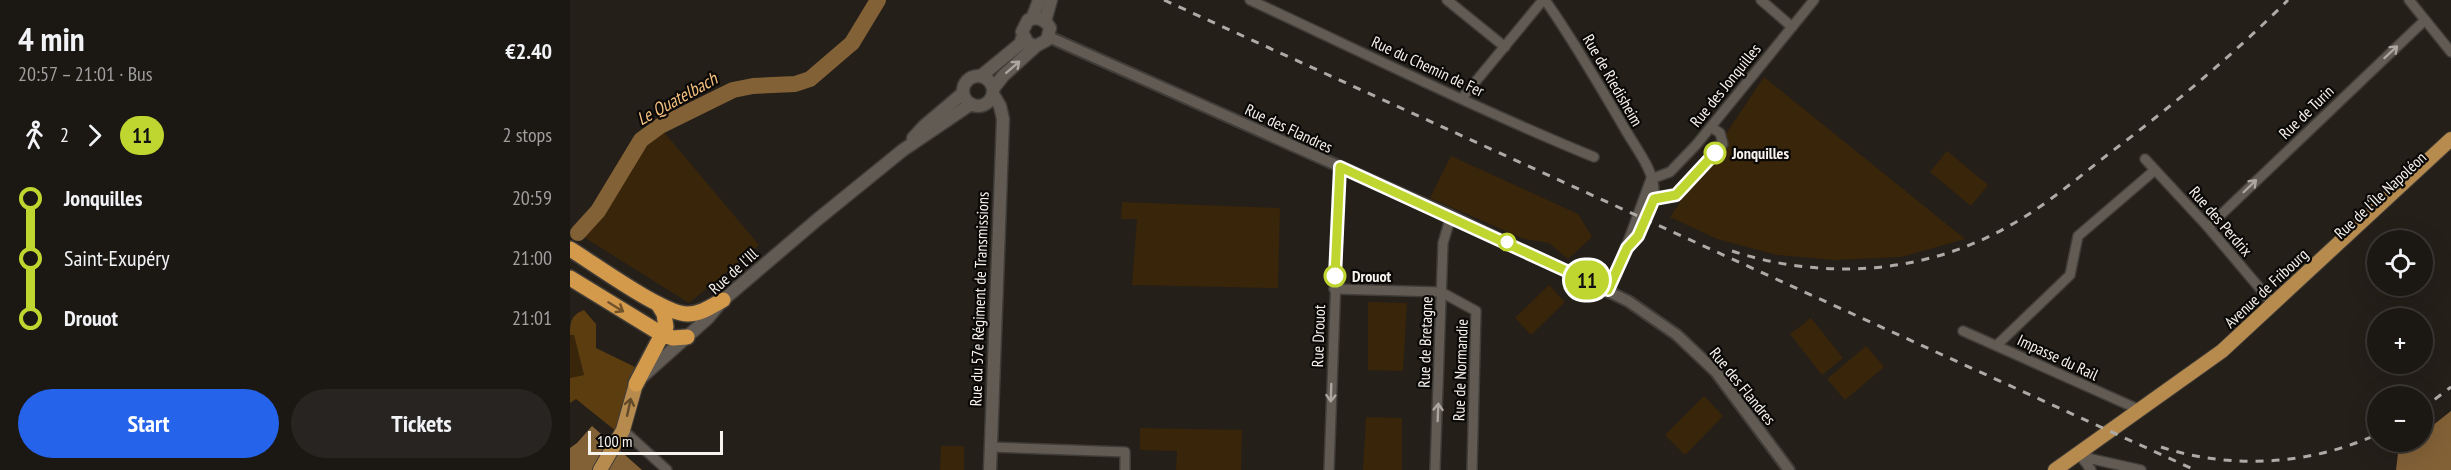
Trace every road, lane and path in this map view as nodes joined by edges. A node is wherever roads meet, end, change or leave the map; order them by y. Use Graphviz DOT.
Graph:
graph roads {
  1 [pos="1039,0"];
  2 [pos="1051,0"];
  3 [pos="1250,0"];
  4 [pos="1447,0"];
  5 [pos="1544,0"];
  6 [pos="1761,0"];
  7 [pos="1814,0"];
  8 [pos="2409,0"];
  9 [pos="1038,20"];
  10 [pos="2425,20"];
  11 [pos="1792,27"];
  12 [pos="1023,36"];
  13 [pos="1049,36"];
  14 [pos="1036,46"];
  15 [pos="1505,47"];
  16 [pos="2451,52"];
  17 [pos="981,76"];
  18 [pos="993,91"];
  19 [pos="963,93"];
  20 [pos="1462,98"];
  21 [pos="971,104"];
  22 [pos="984,104"];
  23 [pos="1711,127"];
  24 [pos="1001,129"];
  25 [pos="2451,139"];
  26 [pos="903,150"];
  27 [pos="2451,151"];
  28 [pos="1594,157"];
  29 [pos="2145,159"];
  30 [pos="1340,167"];
  31 [pos="2155,170"];
  32 [pos="1651,179"];
  33 [pos="1654,199"];
  34 [pos="1451,216"];
  35 [pos="2208,227"];
  36 [pos="1627,248"];
  37 [pos="570,249"];
  38 [pos="570,278"];
  39 [pos="1334,288"];
  40 [pos="1608,290"];
  41 [pos="1441,292"];
  42 [pos="723,300"];
  43 [pos="658,303"];
  44 [pos="2274,305"];
  45 [pos="1963,331"];
  46 [pos="663,335"];
  47 [pos="687,337"];
  48 [pos="1997,345"];
  49 [pos="636,384"];
  50 [pos="2140,410"];
  51 [pos="621,436"];
  52 [pos="990,447"];
  53 [pos="2079,453"];
  54 [pos="600,470"];
  55 [pos="667,470"];
  56 [pos="990,470"];
  57 [pos="1125,470"];
  58 [pos="1329,470"];
  59 [pos="1435,470"];
  60 [pos="1472,470"];
  61 [pos="1789,470"];
  62 [pos="2055,470"];
  63 [pos="2091,470"];
  64 [pos="2141,470"];
  1 -- 9 [label="main road"];
  2 -- 9 [label="main road"];
  3 -- 20 [label="street, Rue du Chemin de Fer"];
  4 -- 15 [label="street"];
  5 -- 15 [label="street"];
  5 -- 32 [label="street, Rue de Riedisheim"];
  6 -- 11 [label="street"];
  7 -- 11 [label="street, Rue des Jonquilles"];
  8 -- 10 [label="street"];
  9 -- 12 [label="main road"];
  9 -- 13 [label="main road"];
  10 -- 16 [label="street"];
  35 -- 10 [label="street, Rue de Turin, one-way"];
  11 -- 23 [label="street, Rue des Jonquilles"];
  12 -- 14 [label="main road"];
  12 -- 17 [label="main road"];
  13 -- 14 [label="main road"];
  13 -- 30 [label="street, Rue des Flandres"];
  18 -- 14 [label="main road, one-way"];
  15 -- 20 [label="street"];
  17 -- 18 [label="main road"];
  17 -- 19 [label="main road"];
  18 -- 22 [label="main road"];
  18 -- 24 [label="main road, Rue du 57e Régiment de Transmissions"];
  19 -- 21 [label="main road"];
  19 -- 26 [label="main road, Rue de l'Ill"];
  20 -- 28 [label="street, Rue du Chemin de Fer"];
  21 -- 22 [label="main road"];
  21 -- 26 [label="main road, Rue de l'Ill"];
  22 -- 24 [label="main road"];
  23 -- 32 [label="street, Rue des Jonquilles"];
  23 -- 33 [label="street"];
  24 -- 52 [label="main road, Rue du 57e Régiment de Transmissions"];
  25 -- 44 [label="main road, Avenue de Fribourg"];
  26 -- 42 [label="main road, Rue de l'Ill"];
  27 -- 44 [label="main road, Rue de l'Île Napoléon"];
  29 -- 31 [label="street, Rue des Perdrix"];
  30 -- 34 [label="street, Rue des Flandres"];
  30 -- 39 [label="street, Rue Drouot"];
  31 -- 35 [label="street, Rue des Perdrix"];
  31 -- 48 [label="street"];
  32 -- 33 [label="street, Rue de Riedisheim"];
  32 -- 36 [label="street"];
  33 -- 36 [label="street"];
  34 -- 40 [label="street, Rue des Flandres"];
  34 -- 41 [label="street, Rue de Bretagne"];
  35 -- 44 [label="street, Rue des Perdrix"];
  36 -- 40 [label="street"];
  37 -- 43 [label="highway"];
  38 -- 46 [label="highway, one-way"];
  39 -- 41 [label="street, Rue de Normandie"];
  39 -- 58 [label="street, Rue Drouot, one-way"];
  40 -- 61 [label="street, Rue des Flandres"];
  59 -- 41 [label="street, Rue de Bretagne, one-way"];
  41 -- 60 [label="street, Rue de Normandie"];
  42 -- 43 [label="highway"];
  42 -- 47 [label="main road, Rue de l'Ill"];
  43 -- 46 [label="highway"];
  44 -- 50 [label="main road, Avenue de Fribourg"];
  45 -- 48 [label="street, Impasse du Rail"];
  46 -- 47 [label="highway"];
  46 -- 49 [label="highway"];
  47 -- 49 [label="main road, Rue de l'Ill"];
  48 -- 50 [label="street, Impasse du Rail"];
  51 -- 49 [label="main road, one-way"];
  50 -- 53 [label="main road, Avenue de Fribourg"];
  51 -- 54 [label="main road"];
  51 -- 55 [label="street"];
  52 -- 56 [label="main road, Rue du 57e Régiment de Transmissions"];
  52 -- 57 [label="street"];
  53 -- 62 [label="main road"];
  53 -- 63 [label="street"];
  53 -- 64 [label="street"];
}
